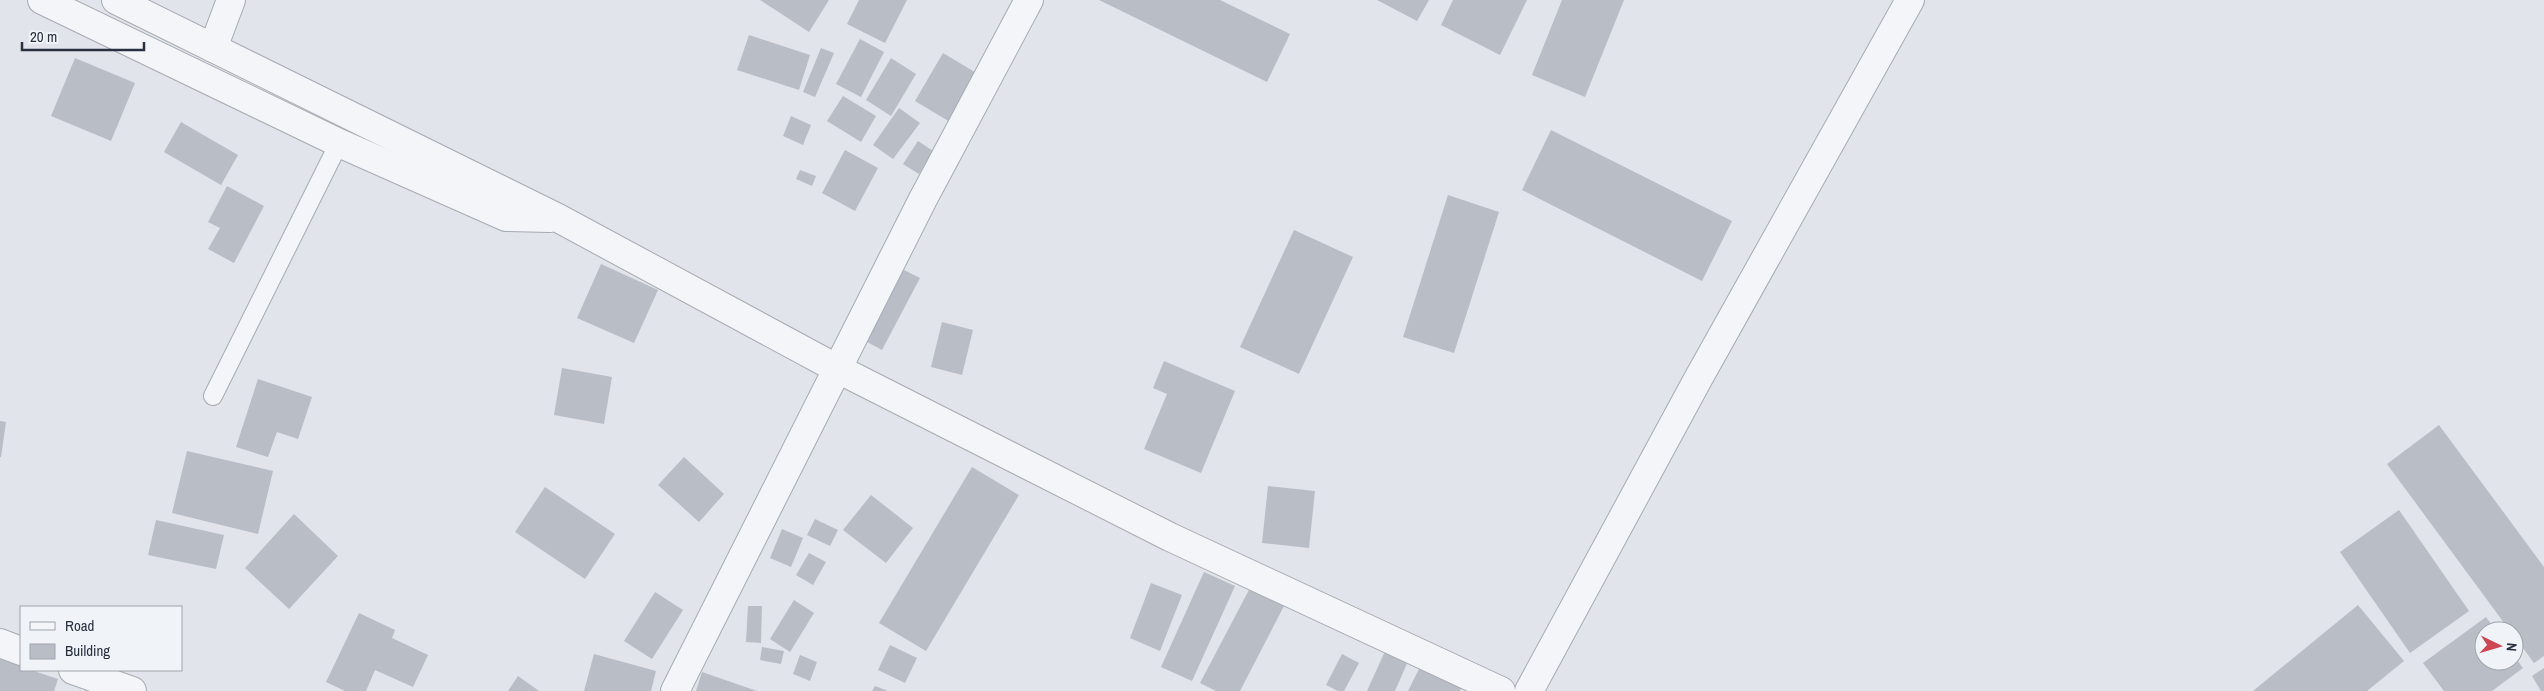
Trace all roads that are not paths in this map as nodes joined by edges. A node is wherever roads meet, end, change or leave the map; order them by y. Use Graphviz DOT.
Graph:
graph roads {
  1 [pos="42,0"];
  2 [pos="116,0"];
  3 [pos="231,0"];
  4 [pos="1030,0"];
  5 [pos="1910,0"];
  6 [pos="213,48"];
  7 [pos="339,143"];
  8 [pos="558,218"];
  9 [pos="836,368"];
  10 [pos="213,396"];
  11 [pos="0,643"];
  12 [pos="20,651"];
  13 [pos="77,671"];
  14 [pos="132,691"];
  15 [pos="674,691"];
  16 [pos="1501,691"];
  17 [pos="1529,691"];
  1 -- 7 [label="street"];
  2 -- 6 [label="street"];
  3 -- 6 [label="street"];
  4 -- 9 [label="street"];
  5 -- 17 [label="street"];
  6 -- 8 [label="street"];
  7 -- 8 [label="street"];
  7 -- 10 [label="lane"];
  8 -- 9 [label="street"];
  9 -- 15 [label="street"];
  9 -- 16 [label="street"];
  11 -- 12 [label="street"];
  13 -- 14 [label="street"];
}
